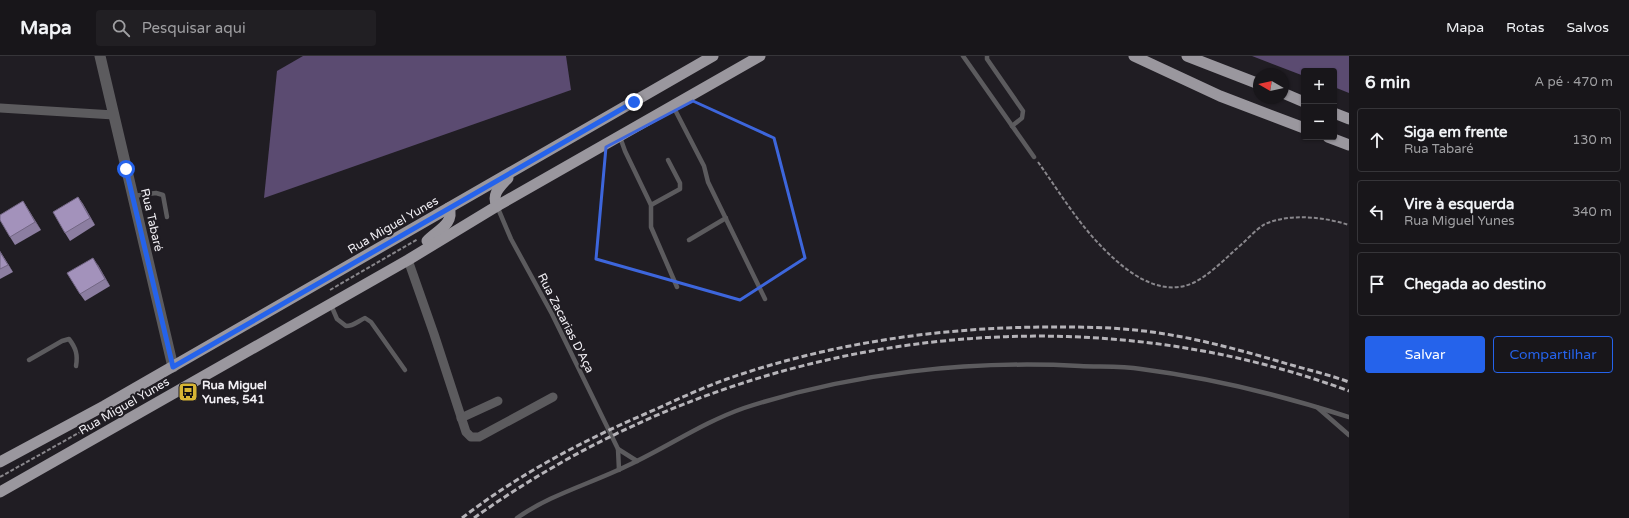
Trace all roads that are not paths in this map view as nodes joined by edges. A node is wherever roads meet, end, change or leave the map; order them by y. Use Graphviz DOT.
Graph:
graph roads {
  1 [pos="100,56"];
  2 [pos="713,56"];
  3 [pos="760,56"];
  4 [pos="766,56"];
  5 [pos="963,56"];
  6 [pos="987,56"];
  7 [pos="1134,56"];
  8 [pos="1187,56"];
  9 [pos="747,64"];
  10 [pos="1253,82"];
  11 [pos="1289,96"];
  12 [pos="1301,101"];
  13 [pos="673,106"];
  14 [pos="0,108"];
  15 [pos="1337,114"];
  16 [pos="114,115"];
  17 [pos="1349,119"];
  18 [pos="1012,126"];
  19 [pos="1301,127"];
  20 [pos="620,136"];
  21 [pos="1336,140"];
  22 [pos="1349,145"];
  23 [pos="1033,159"];
  24 [pos="668,160"];
  25 [pos="515,170"];
  26 [pos="133,196"];
  27 [pos="651,205"];
  28 [pos="497,206"];
  29 [pos="449,208"];
  30 [pos="167,217"];
  31 [pos="726,218"];
  32 [pos="689,240"];
  33 [pos="424,249"];
  34 [pos="408,260"];
  35 [pos="677,287"];
  36 [pos="765,299"];
  37 [pos="330,303"];
  38 [pos="29,360"];
  39 [pos="76,366"];
  40 [pos="173,367"];
  41 [pos="405,370"];
  42 [pos="553,397"];
  43 [pos="498,401"];
  44 [pos="1315,406"];
  45 [pos="1349,417"];
  46 [pos="461,418"];
  47 [pos="1349,435"];
  48 [pos="618,449"];
  49 [pos="637,461"];
  50 [pos="0,462"];
  51 [pos="619,470"];
  52 [pos="0,492"];
  53 [pos="517,518"];
  1 -- 16 [label="street, Rua Tabaré"];
  2 -- 25 [label="main road, Rua Miguel Yunes"];
  3 -- 9 [label="main road, Rua Miguel Yunes"];
  4 -- 9 [label="main road"];
  5 -- 18 [label="lane"];
  6 -- 18 [label="lane"];
  7 -- 19 [label="main road"];
  8 -- 10 [label="main road"];
  9 -- 13 [label="main road, Rua Miguel Yunes"];
  11 -- 12 [label="main road"];
  13 -- 20 [label="main road, Rua Miguel Yunes"];
  13 -- 31 [label="lane"];
  14 -- 16 [label="street"];
  15 -- 17 [label="main road"];
  16 -- 26 [label="street, Rua Tabaré"];
  18 -- 23 [label="lane"];
  20 -- 27 [label="lane"];
  20 -- 28 [label="main road, Rua Miguel Yunes"];
  21 -- 22 [label="main road"];
  24 -- 27 [label="lane"];
  25 -- 28 [label="main road"];
  25 -- 29 [label="main road, Rua Miguel Yunes"];
  26 -- 30 [label="lane"];
  26 -- 40 [label="street, Rua Tabaré"];
  27 -- 35 [label="lane"];
  28 -- 33 [label="main road, Rua Miguel Yunes"];
  28 -- 48 [label="lane, Rua Zacarias D'Aça"];
  29 -- 33 [label="main road"];
  29 -- 40 [label="main road, Rua Miguel Yunes"];
  31 -- 32 [label="lane"];
  31 -- 36 [label="lane"];
  33 -- 34 [label="main road, Rua Miguel Yunes"];
  34 -- 37 [label="main road, Rua Miguel Yunes"];
  34 -- 46 [label="street"];
  37 -- 41 [label="lane"];
  37 -- 52 [label="main road, Rua Miguel Yunes"];
  38 -- 39 [label="lane"];
  40 -- 50 [label="main road, Rua Miguel Yunes"];
  42 -- 46 [label="street"];
  43 -- 46 [label="street"];
  44 -- 45 [label="lane"];
  44 -- 47 [label="lane"];
  44 -- 49 [label="lane"];
  48 -- 49 [label="lane"];
  48 -- 51 [label="lane"];
  49 -- 51 [label="lane"];
  51 -- 53 [label="lane"];
}
